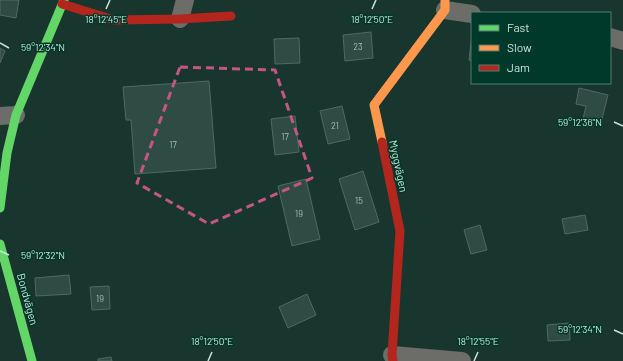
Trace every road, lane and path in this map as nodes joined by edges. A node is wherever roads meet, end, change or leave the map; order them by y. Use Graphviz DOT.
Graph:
graph roads {
  1 [pos="185,0"];
  2 [pos="63,2"];
  3 [pos="445,5"];
  4 [pos="471,14"];
  5 [pos="231,16"];
  6 [pos="180,20"];
  7 [pos="611,37"];
  8 [pos="623,41"];
  9 [pos="8,116"];
  10 [pos="0,208"];
  11 [pos="0,244"];
  12 [pos="393,358"];
  13 [pos="32,361"];
  14 [pos="462,361"];
  1 -- 6 [label="street"];
  2 -- 6 [label="street"];
  2 -- 9 [label="street"];
  3 -- 4 [label="street"];
  3 -- 12 [label="street, Myggvägen"];
  5 -- 6 [label="street"];
  7 -- 8 [label="street"];
  9 -- 10 [label="street"];
  11 -- 13 [label="street, Bondvägen"];
  12 -- 14 [label="street"];
}
